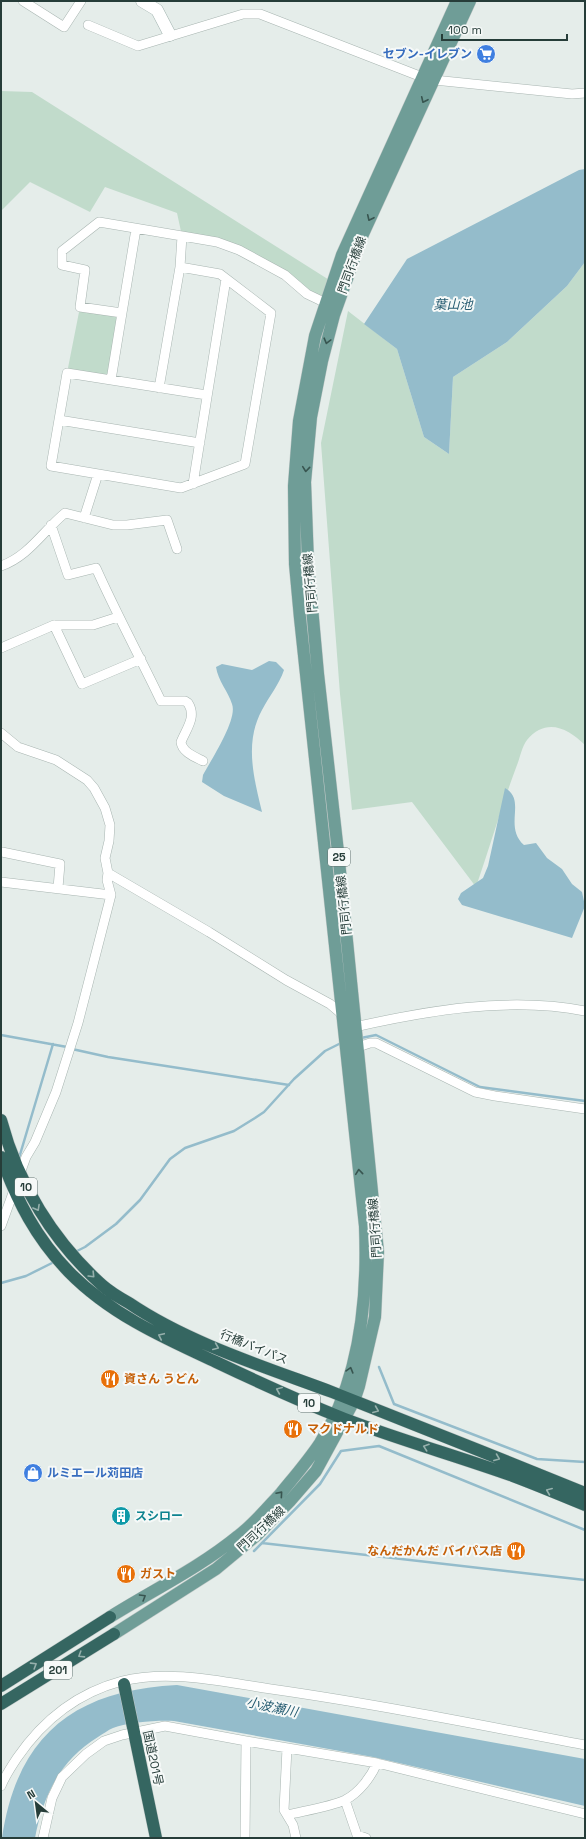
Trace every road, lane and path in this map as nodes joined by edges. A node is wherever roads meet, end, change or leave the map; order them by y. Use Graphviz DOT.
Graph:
graph roads {
  1 [pos="22,1"];
  2 [pos="81,1"];
  3 [pos="142,1"];
  4 [pos="457,1"];
  5 [pos="470,1"];
  6 [pos="88,25"];
  7 [pos="170,35"];
  8 [pos="428,78"];
  9 [pos="585,93"];
  10 [pos="136,228"];
  11 [pos="182,236"];
  12 [pos="180,267"];
  13 [pos="226,279"];
  14 [pos="325,303"];
  15 [pos="336,308"];
  16 [pos="122,313"];
  17 [pos="111,380"];
  18 [pos="159,388"];
  19 [pos="207,395"];
  20 [pos="59,420"];
  21 [pos="200,443"];
  22 [pos="98,474"];
  23 [pos="193,484"];
  24 [pos="84,518"];
  25 [pos="52,525"];
  26 [pos="177,549"];
  27 [pos="1,566"];
  28 [pos="118,617"];
  29 [pos="54,624"];
  30 [pos="1,648"];
  31 [pos="141,659"];
  32 [pos="1,734"];
  33 [pos="203,761"];
  34 [pos="2,852"];
  35 [pos="108,873"];
  36 [pos="1,882"];
  37 [pos="58,888"];
  38 [pos="111,895"];
  39 [pos="585,1011"];
  40 [pos="342,1015"];
  41 [pos="350,1028"];
  42 [pos="352,1049"];
  43 [pos="585,1109"];
  44 [pos="1,1120"];
  45 [pos="1,1157"];
  46 [pos="20,1175"];
  47 [pos="13,1190"];
  48 [pos="1,1226"];
  49 [pos="348,1399"];
  50 [pos="339,1416"];
  51 [pos="585,1493"];
  52 [pos="585,1505"];
  53 [pos="110,1617"];
  54 [pos="114,1634"];
  55 [pos="124,1684"];
  56 [pos="1,1686"];
  57 [pos="1,1704"];
  58 [pos="133,1731"];
  59 [pos="246,1741"];
  60 [pos="585,1745"];
  61 [pos="287,1748"];
  62 [pos="377,1763"];
  63 [pos="2,1779"];
  64 [pos="345,1800"];
  65 [pos="585,1814"];
  66 [pos="287,1815"];
  67 [pos="42,1838"];
  68 [pos="156,1838"];
  69 [pos="245,1838"];
  70 [pos="296,1838"];
  71 [pos="366,1838"];
  1 -- 2 [label="street"];
  3 -- 7 [label="street"];
  4 -- 8 [label="main road, 門司行橋線 / 25"];
  5 -- 8 [label="main road, 門司行橋線 / 25"];
  6 -- 7 [label="street"];
  7 -- 8 [label="street"];
  8 -- 9 [label="street"];
  8 -- 14 [label="main road, 門司行橋線 / 25"];
  8 -- 15 [label="main road, 門司行橋線 / 25, one-way"];
  10 -- 11 [label="street"];
  10 -- 16 [label="street"];
  10 -- 16 [label="street"];
  11 -- 12 [label="street"];
  11 -- 14 [label="street"];
  12 -- 13 [label="street"];
  12 -- 18 [label="street"];
  13 -- 19 [label="street"];
  13 -- 23 [label="street"];
  14 -- 15 [label="street"];
  14 -- 40 [label="main road, 門司行橋線 / 25"];
  15 -- 41 [label="main road, 門司行橋線 / 25, one-way"];
  16 -- 17 [label="street"];
  17 -- 18 [label="street"];
  17 -- 20 [label="street"];
  18 -- 19 [label="street"];
  19 -- 21 [label="street"];
  20 -- 21 [label="street"];
  20 -- 22 [label="street"];
  21 -- 23 [label="street"];
  22 -- 23 [label="street"];
  22 -- 24 [label="street"];
  24 -- 25 [label="street"];
  24 -- 26 [label="street"];
  25 -- 27 [label="street"];
  25 -- 28 [label="street"];
  28 -- 29 [label="street"];
  28 -- 31 [label="street"];
  29 -- 30 [label="street"];
  29 -- 31 [label="street"];
  31 -- 33 [label="street"];
  32 -- 35 [label="street"];
  34 -- 37 [label="street"];
  35 -- 38 [label="street"];
  35 -- 40 [label="street"];
  36 -- 37 [label="street"];
  37 -- 38 [label="street"];
  38 -- 46 [label="street"];
  39 -- 41 [label="street"];
  40 -- 41 [label="main road, 門司行橋線 / 25"];
  41 -- 42 [label="main road, 門司行橋線 / 25"];
  42 -- 43 [label="street"];
  42 -- 49 [label="main road, 門司行橋線 / 25"];
  44 -- 46 [label="highway, 行橋バイパス / 10"];
  45 -- 47 [label="highway, 10"];
  46 -- 47 [label="street"];
  46 -- 49 [label="highway, 行橋バイパス / 10, one-way"];
  47 -- 48 [label="street"];
  50 -- 47 [label="highway, 10, one-way"];
  49 -- 50 [label="main road, 門司行橋線 / 25"];
  49 -- 51 [label="highway, 行橋バイパス / 10, one-way"];
  52 -- 50 [label="highway, 10, one-way"];
  53 -- 50 [label="main road, 門司行橋線 / 25, one-way"];
  50 -- 54 [label="main road, 門司行橋線 / 25"];
  56 -- 53 [label="highway, 201, one-way"];
  54 -- 57 [label="highway, 201, one-way"];
  55 -- 58 [label="highway, 国道201号"];
  58 -- 59 [label="street"];
  58 -- 67 [label="street"];
  58 -- 68 [label="highway, 国道201号"];
  59 -- 61 [label="street"];
  59 -- 69 [label="street"];
  60 -- 63 [label="street"];
  61 -- 62 [label="street"];
  61 -- 66 [label="street"];
  62 -- 64 [label="street"];
  62 -- 65 [label="street"];
  64 -- 66 [label="street"];
  64 -- 71 [label="street"];
  66 -- 70 [label="street"];
}
